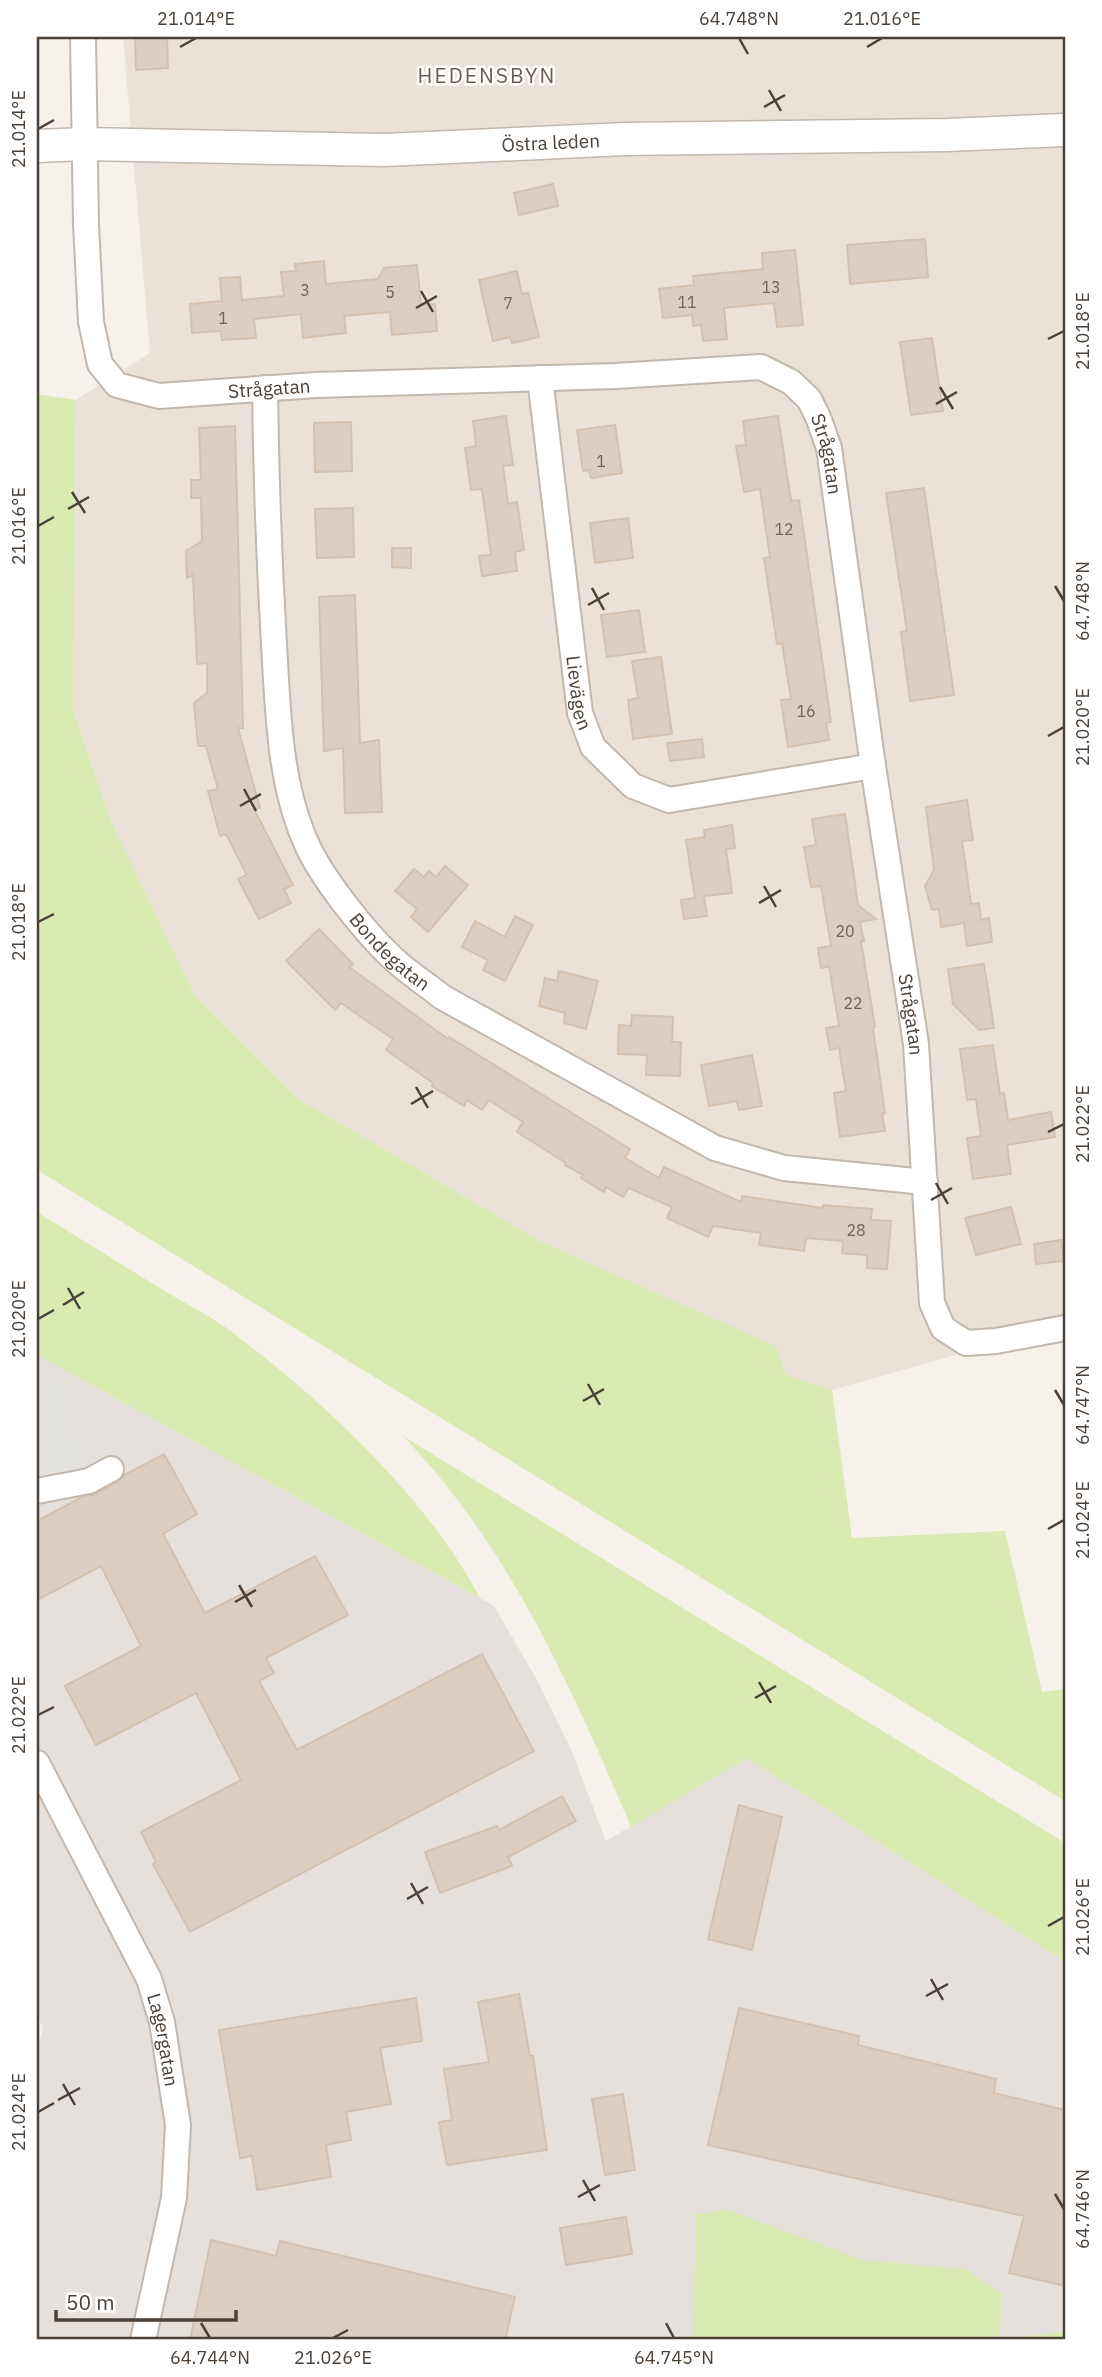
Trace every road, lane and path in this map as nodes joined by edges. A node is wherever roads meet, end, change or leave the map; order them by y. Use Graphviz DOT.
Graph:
graph roads {
  1 [pos="83,37"];
  2 [pos="1065,130"];
  3 [pos="85,144"];
  4 [pos="37,146"];
  5 [pos="540,378"];
  6 [pos="265,388"];
  7 [pos="873,766"];
  8 [pos="925,1182"];
  9 [pos="1065,1328"];
  10 [pos="111,1469"];
  11 [pos="37,1491"];
  12 [pos="37,1763"];
  13 [pos="143,2340"];
  1 -- 3 [label="street, Strågatan"];
  2 -- 3 [label="street, Östra leden"];
  3 -- 4 [label="street, Östra leden"];
  3 -- 6 [label="street, Strågatan"];
  5 -- 6 [label="street, Strågatan"];
  5 -- 7 [label="street, Strågatan"];
  5 -- 7 [label="street, Lievägen"];
  6 -- 8 [label="street, Bondegatan"];
  7 -- 8 [label="street, Strågatan"];
  8 -- 9 [label="street, Strågatan"];
  10 -- 11 [label="street"];
  12 -- 13 [label="street, Lagergatan"];
}
